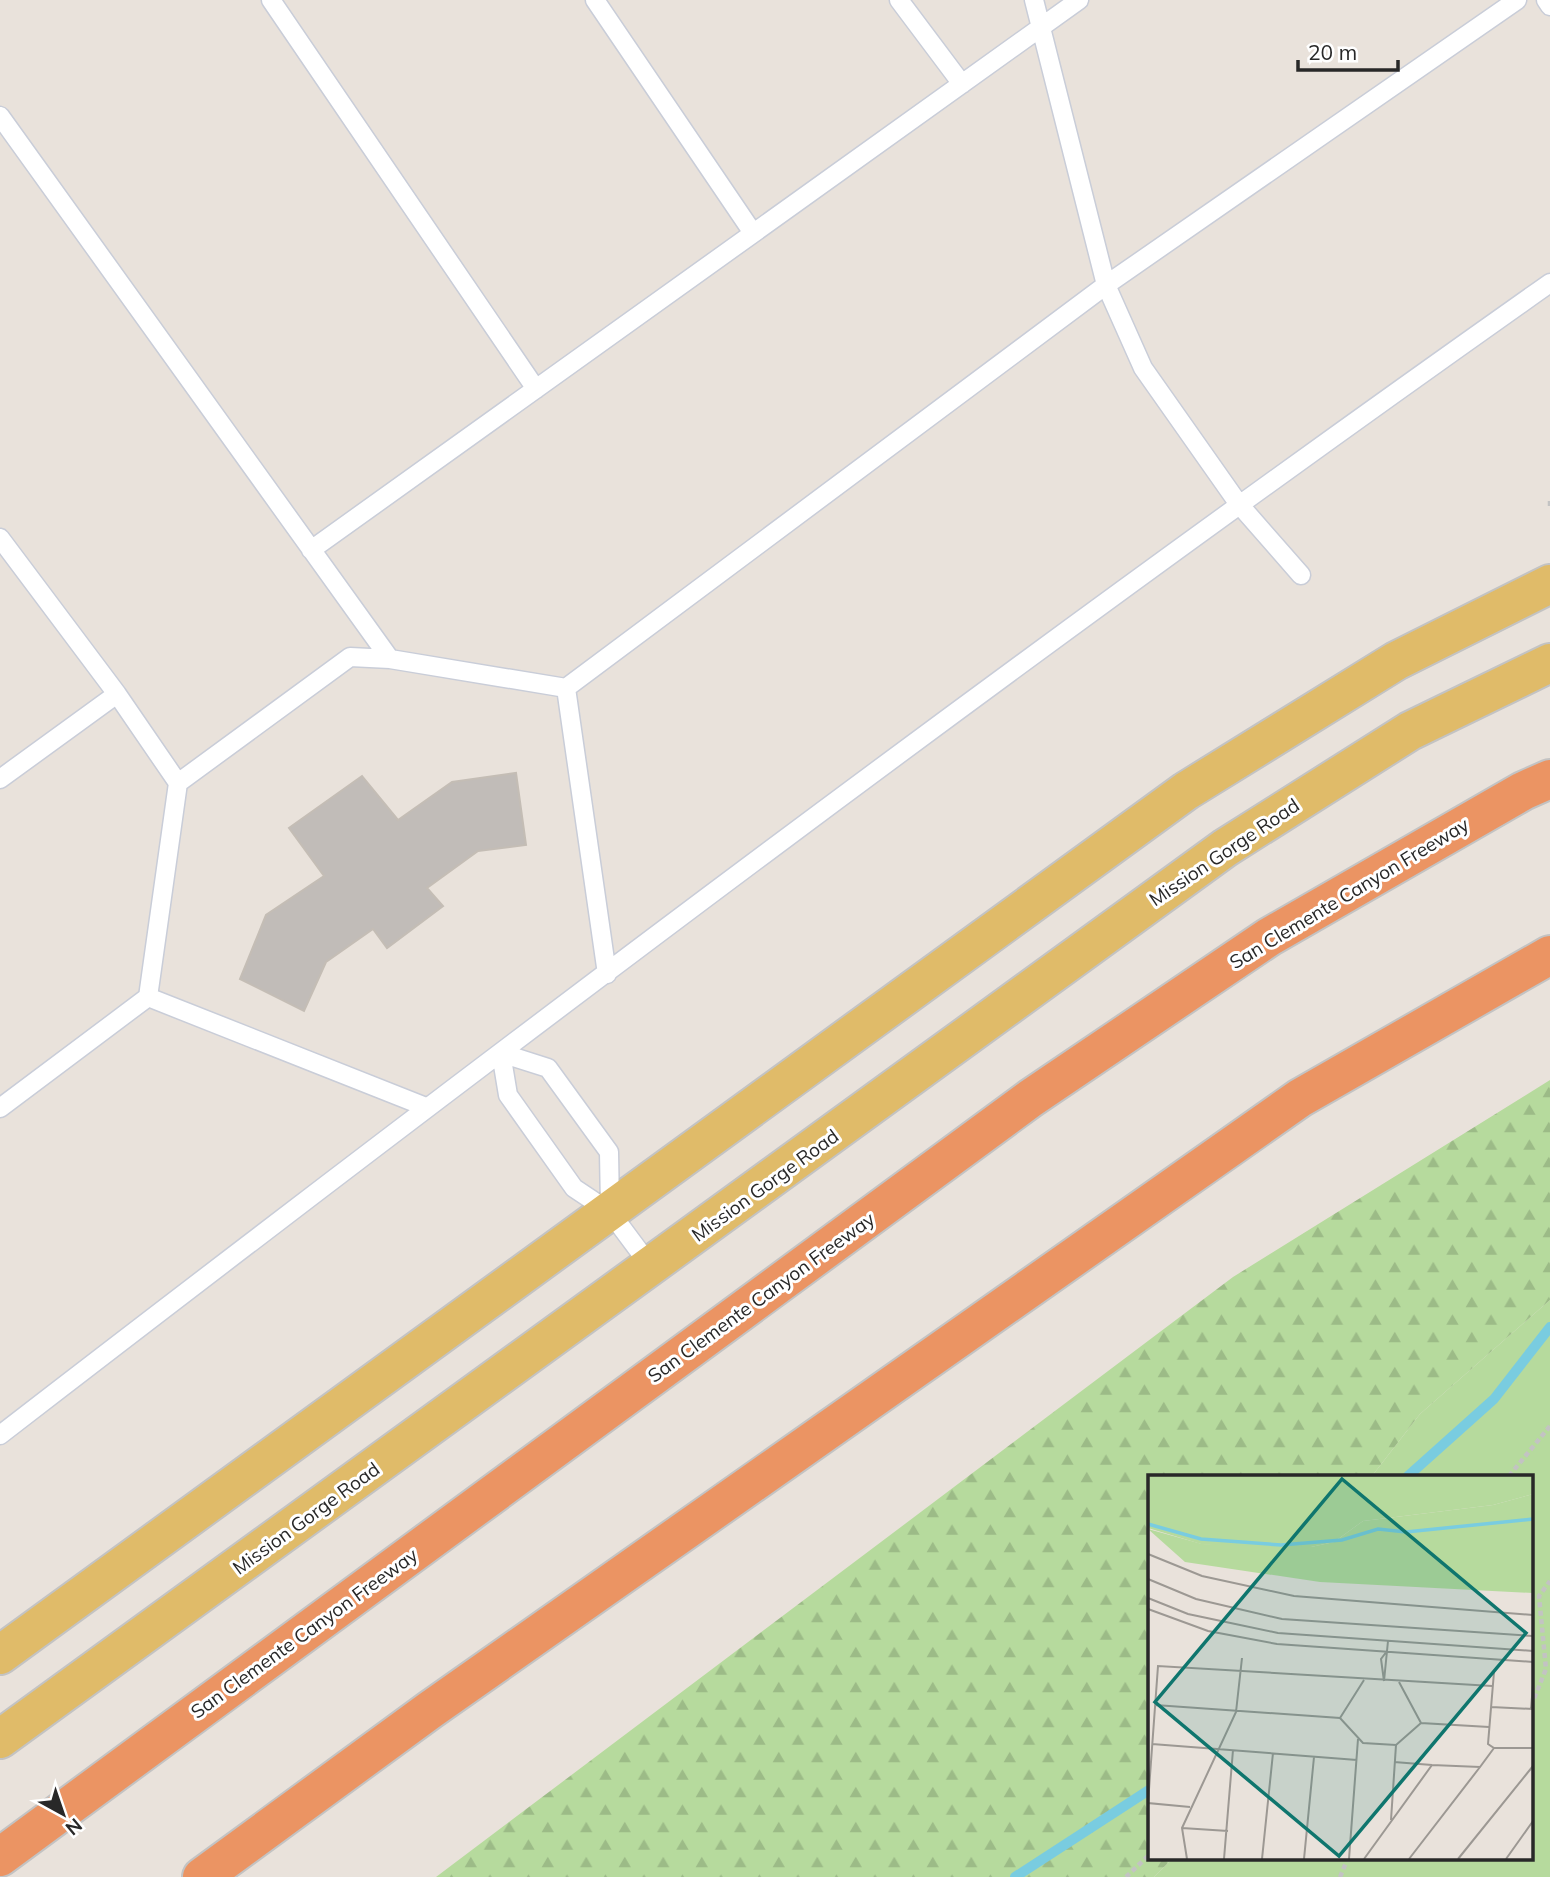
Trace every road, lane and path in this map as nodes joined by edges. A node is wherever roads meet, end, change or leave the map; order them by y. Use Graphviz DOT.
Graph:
graph roads {
  1 [pos="271,0"];
  2 [pos="595,0"];
  3 [pos="900,0"];
  4 [pos="1034,0"];
  5 [pos="1079,0"];
  6 [pos="1517,0"];
  7 [pos="1546,0"];
  8 [pos="1550,6"];
  9 [pos="1041,27"];
  10 [pos="962,84"];
  11 [pos="0,116"];
  12 [pos="753,233"];
  13 [pos="1550,283"];
  14 [pos="1106,285"];
  15 [pos="536,388"];
  16 [pos="1550,501"];
  17 [pos="1238,503"];
  18 [pos="1550,507"];
  19 [pos="0,538"];
  20 [pos="311,550"];
  21 [pos="1301,575"];
  22 [pos="1550,584"];
  23 [pos="390,659"];
  24 [pos="1550,663"];
  25 [pos="566,688"];
  26 [pos="117,694"];
  27 [pos="0,779"];
  28 [pos="1550,779"];
  29 [pos="178,783"];
  30 [pos="1550,955"];
  31 [pos="607,974"];
  32 [pos="148,997"];
  33 [pos="501,1053"];
  34 [pos="426,1107"];
  35 [pos="0,1108"];
  36 [pos="610,1212"];
  37 [pos="651,1267"];
  38 [pos="1550,1426"];
  39 [pos="0,1435"];
  40 [pos="1510,1475"];
  41 [pos="1550,1581"];
  42 [pos="0,1655"];
  43 [pos="1532,1704"];
  44 [pos="0,1739"];
  45 [pos="1148,1856"];
  46 [pos="0,1857"];
  47 [pos="1347,1860"];
  48 [pos="202,1877"];
  49 [pos="1126,1877"];
  50 [pos="1339,1877"];
  1 -- 15 [label="lane"];
  2 -- 12 [label="lane"];
  3 -- 10 [label="lane"];
  4 -- 9 [label="lane"];
  5 -- 9 [label="lane"];
  6 -- 14 [label="lane"];
  7 -- 8 [label="lane"];
  9 -- 10 [label="lane"];
  9 -- 14 [label="lane"];
  10 -- 12 [label="lane"];
  11 -- 20 [label="lane"];
  12 -- 15 [label="lane"];
  13 -- 17 [label="lane"];
  14 -- 17 [label="lane"];
  14 -- 25 [label="lane"];
  15 -- 20 [label="lane"];
  16 -- 18 [label="path"];
  17 -- 21 [label="lane"];
  17 -- 31 [label="lane"];
  19 -- 26 [label="lane"];
  20 -- 23 [label="lane"];
  22 -- 36 [label="main road"];
  23 -- 25 [label="lane"];
  23 -- 29 [label="lane"];
  24 -- 37 [label="main road, Mission Gorge Road"];
  25 -- 31 [label="lane"];
  26 -- 27 [label="lane"];
  26 -- 29 [label="lane"];
  28 -- 46 [label="highway, San Clemente Canyon Freeway"];
  29 -- 32 [label="lane"];
  30 -- 48 [label="highway"];
  31 -- 33 [label="lane"];
  32 -- 34 [label="lane"];
  32 -- 35 [label="lane"];
  33 -- 34 [label="lane"];
  33 -- 36 [label="lane"];
  33 -- 36 [label="lane"];
  34 -- 39 [label="lane"];
  36 -- 37 [label="lane"];
  36 -- 42 [label="main road"];
  37 -- 44 [label="main road, Mission Gorge Road"];
  38 -- 40 [label="path"];
  41 -- 43 [label="path"];
  45 -- 49 [label="path"];
  47 -- 50 [label="path"];
}
